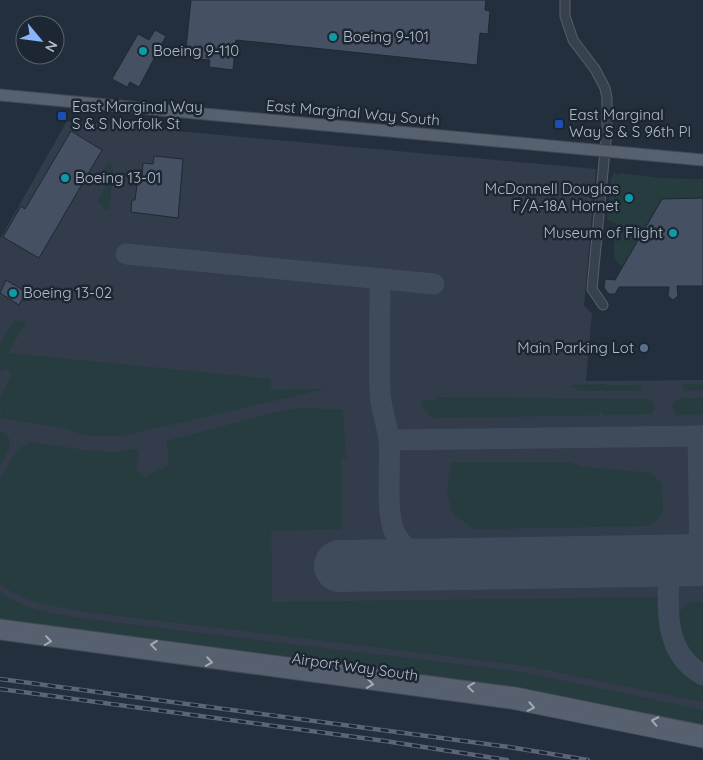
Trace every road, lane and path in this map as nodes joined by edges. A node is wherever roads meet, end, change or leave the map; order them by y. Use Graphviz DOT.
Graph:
graph roads {
  1 [pos="565,0"];
  2 [pos="0,95"];
  3 [pos="605,151"];
  4 [pos="703,160"];
  5 [pos="602,304"];
  6 [pos="0,625"];
  7 [pos="0,634"];
  8 [pos="703,731"];
  9 [pos="703,742"];
  1 -- 3 [label="street"];
  2 -- 3 [label="main road, East Marginal Way South"];
  3 -- 4 [label="main road, East Marginal Way South"];
  3 -- 5 [label="street"];
  8 -- 6 [label="main road, Airport Way South, one-way"];
  7 -- 9 [label="main road, Airport Way South, one-way"];
}
